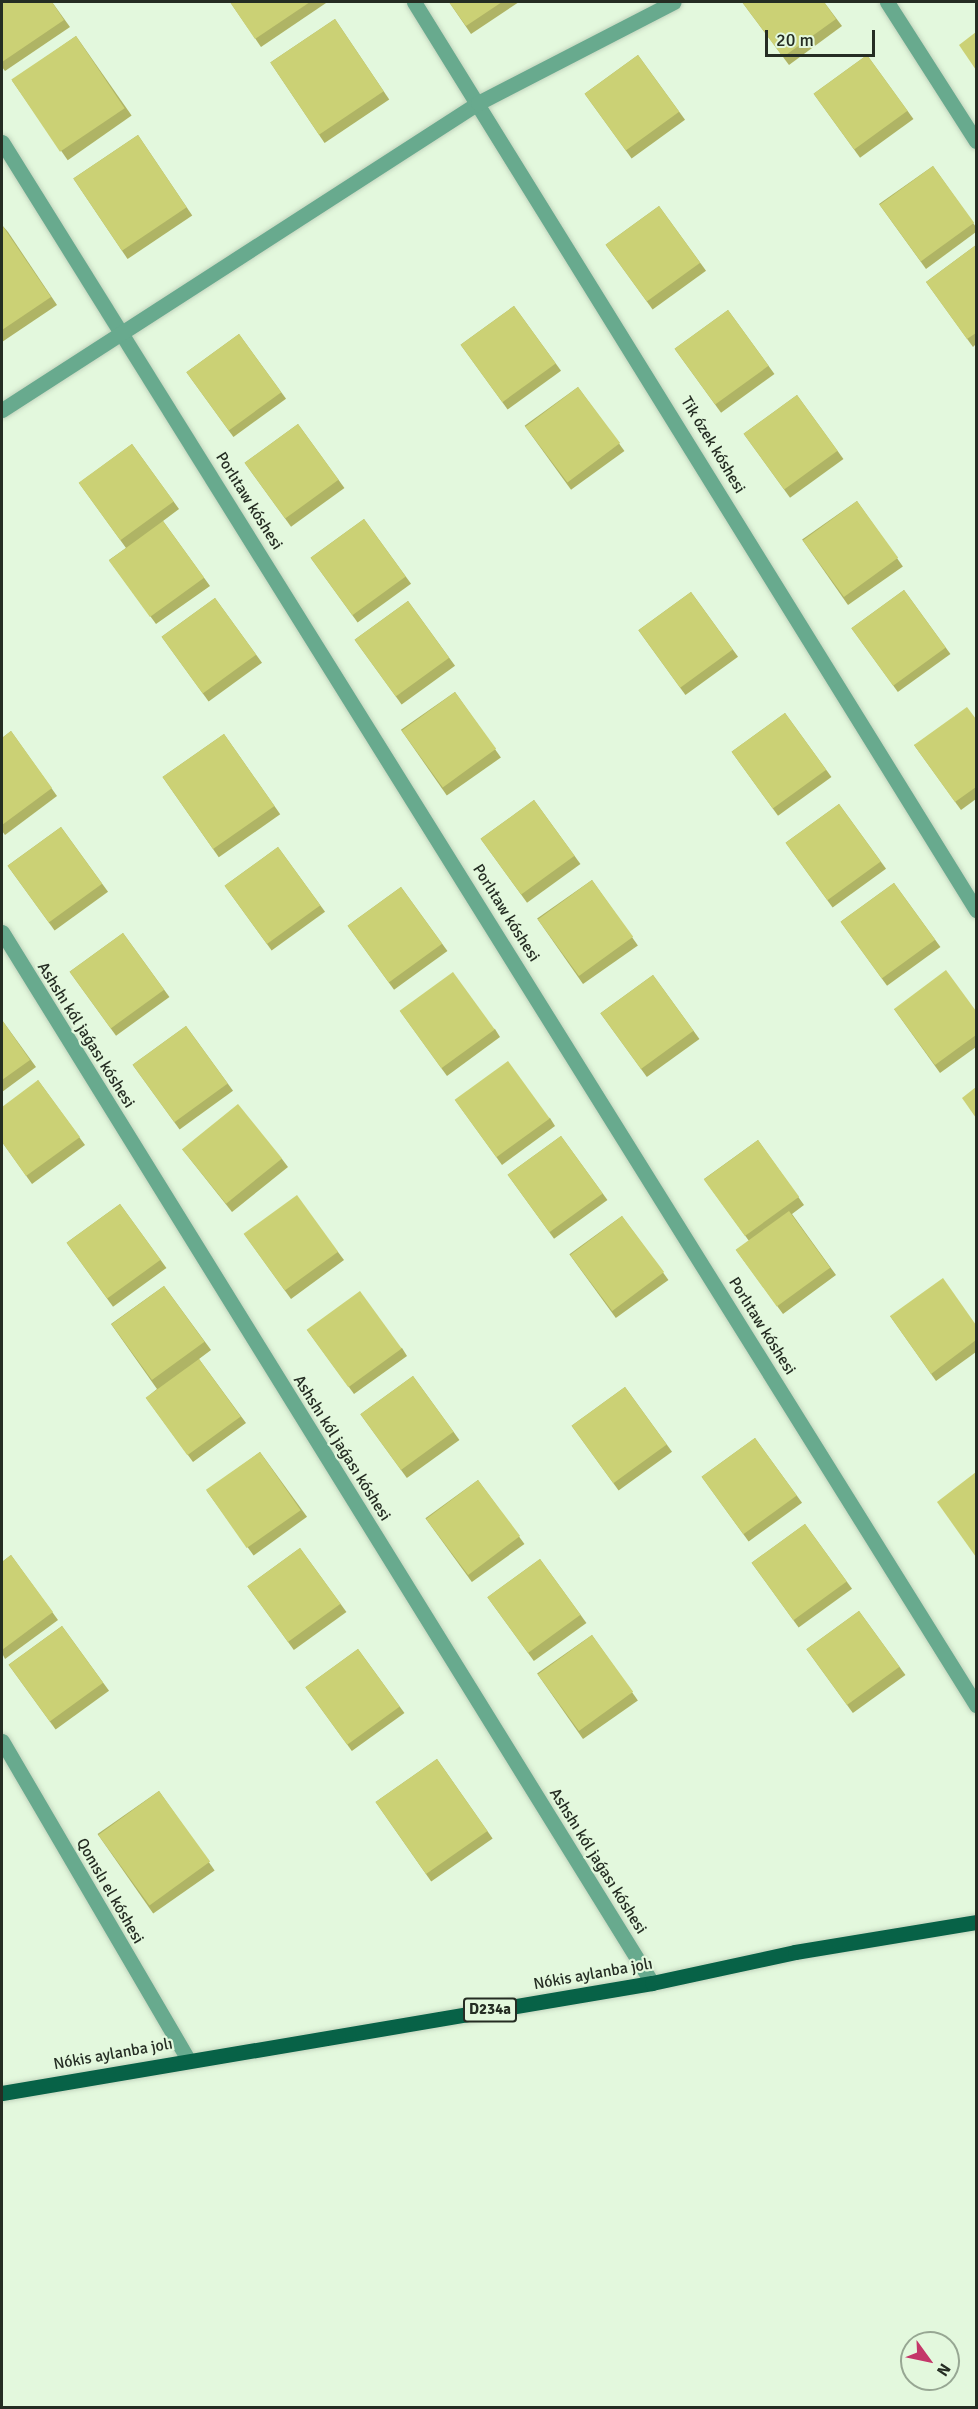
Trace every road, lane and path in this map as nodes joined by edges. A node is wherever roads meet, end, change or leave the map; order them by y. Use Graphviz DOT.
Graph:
graph roads {
  1 [pos="414,2"];
  2 [pos="674,2"];
  3 [pos="887,2"];
  4 [pos="478,103"];
  5 [pos="976,141"];
  6 [pos="2,142"];
  7 [pos="121,333"];
  8 [pos="2,410"];
  9 [pos="976,910"];
  10 [pos="2,932"];
  11 [pos="976,1705"];
  12 [pos="2,1741"];
  13 [pos="976,1922"];
  14 [pos="652,1983"];
  15 [pos="188,2059"];
  16 [pos="2,2093"];
  1 -- 4 [label="street, Tik ózek kóshesi"];
  2 -- 4 [label="street"];
  3 -- 5 [label="street"];
  4 -- 7 [label="street"];
  4 -- 9 [label="street, Tik ózek kóshesi"];
  6 -- 7 [label="street, Porlıtaw kóshesi"];
  7 -- 8 [label="street"];
  7 -- 11 [label="street, Porlıtaw kóshesi"];
  10 -- 14 [label="street, Ashshı kól jaǵası kóshesi"];
  12 -- 15 [label="street, Qonıslı el kóshesi"];
  13 -- 14 [label="main road, Nókis aylanba jolı / D234a"];
  14 -- 15 [label="main road, Nókis aylanba jolı / D234a"];
  15 -- 16 [label="main road, Nókis aylanba jolı / D234a"];
}
